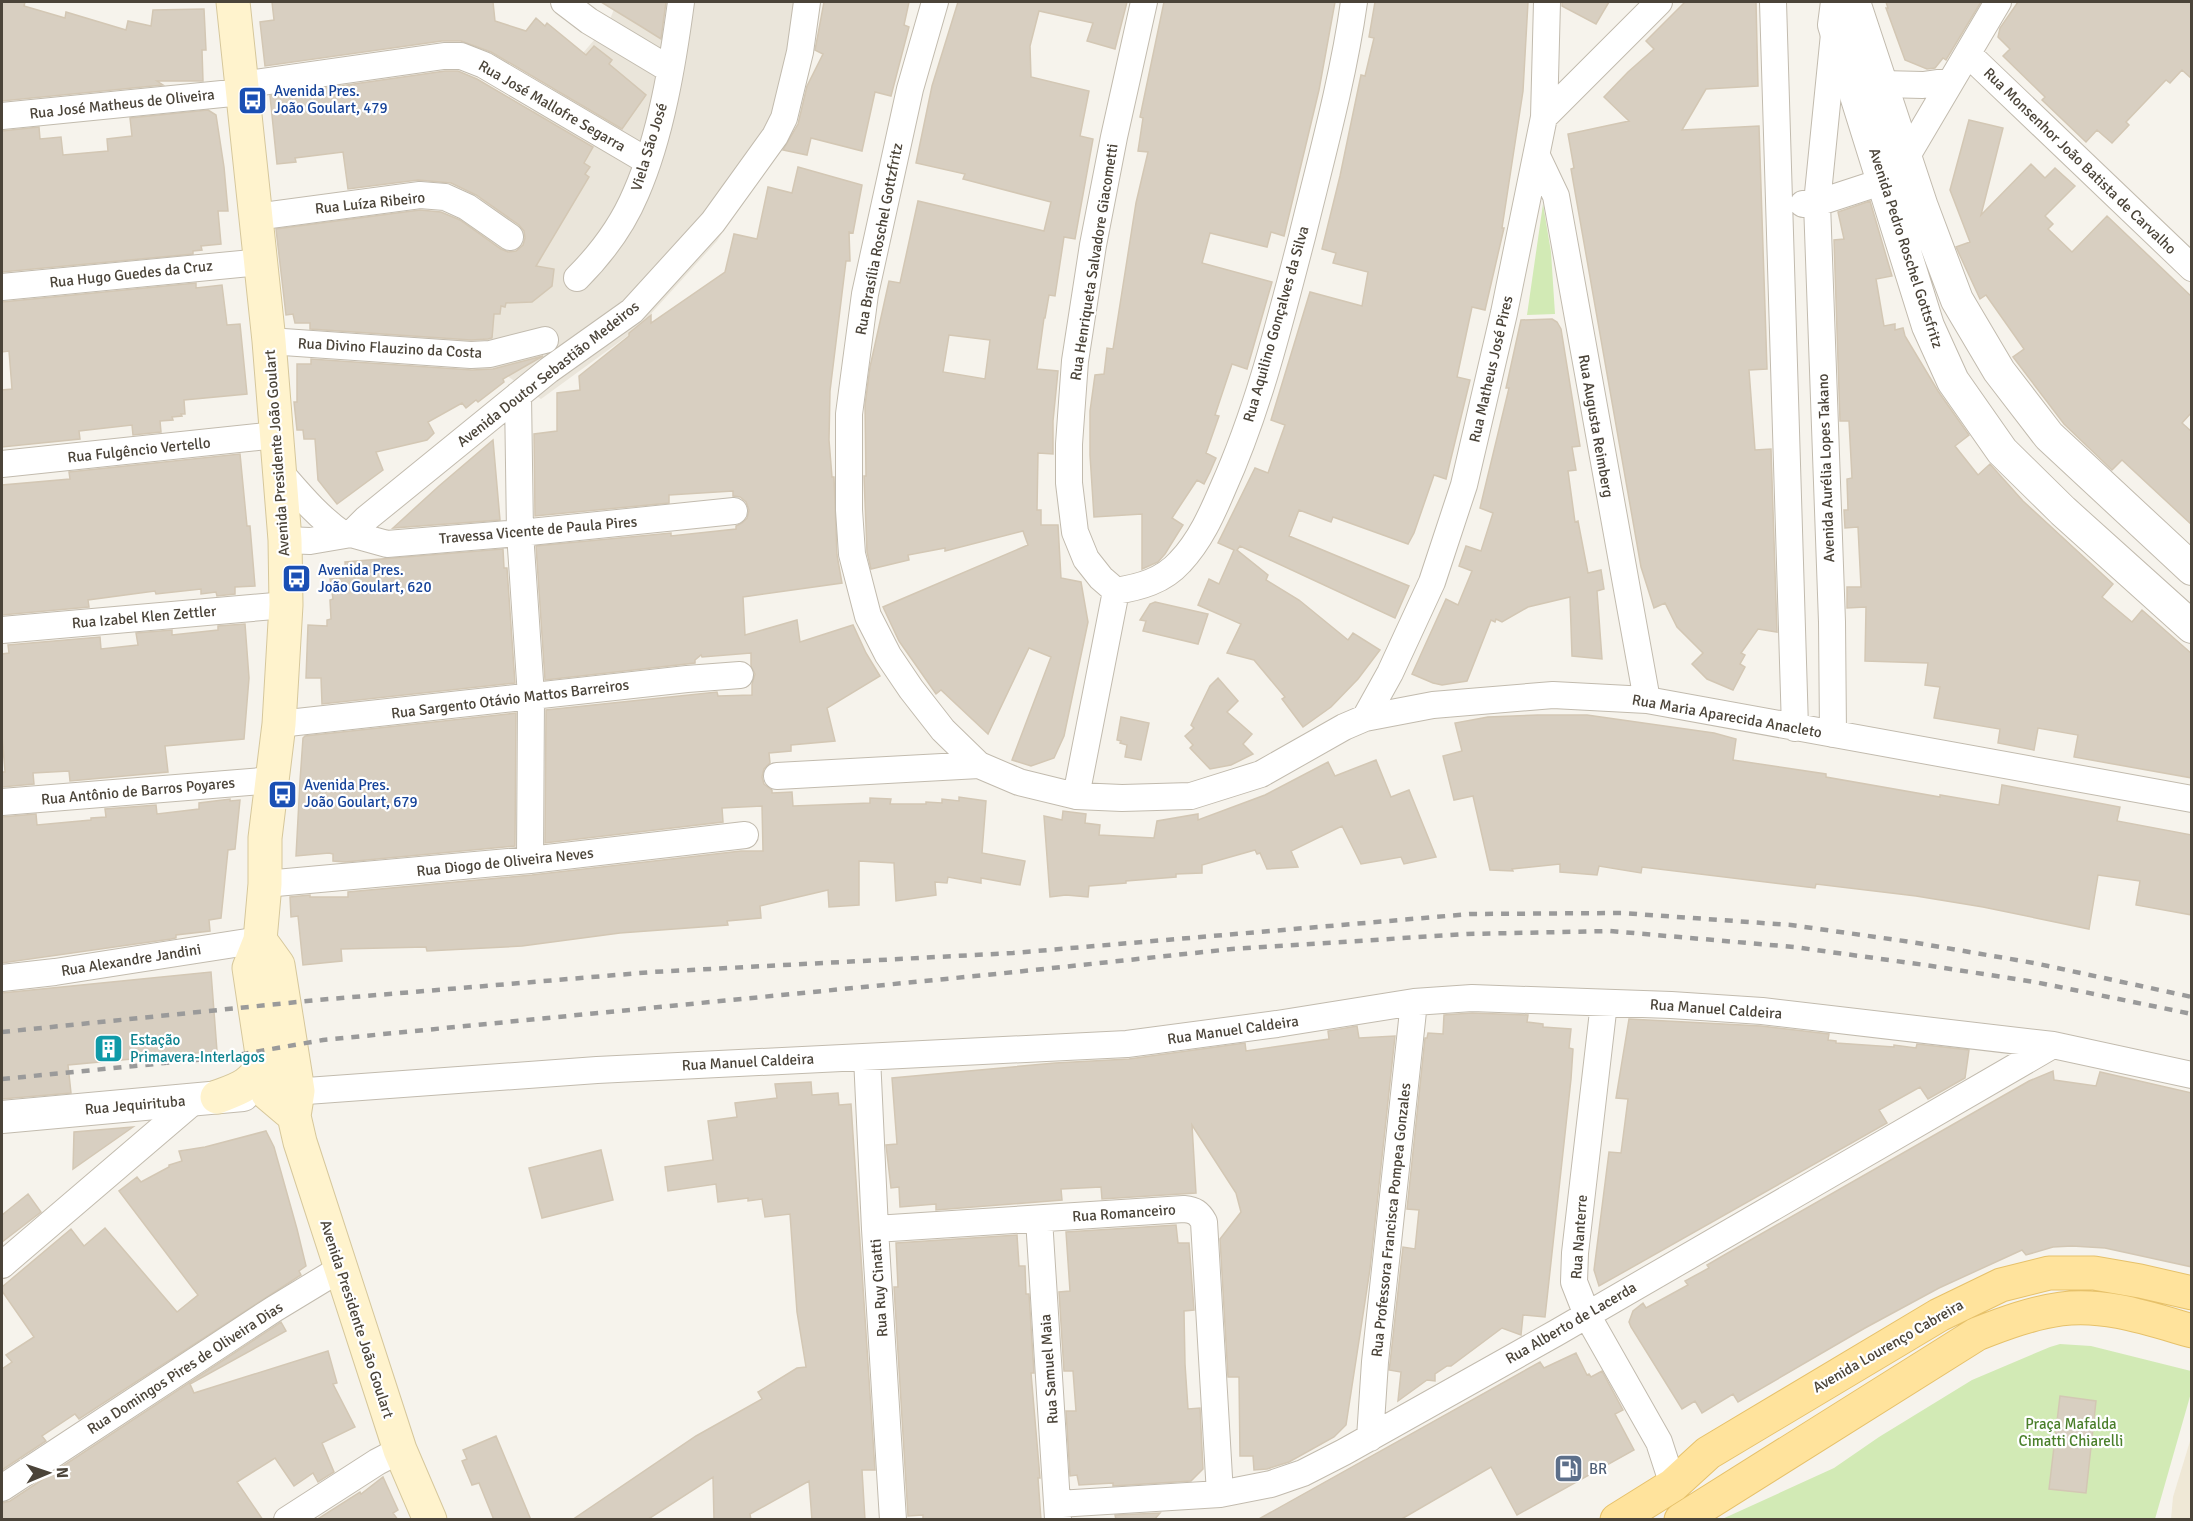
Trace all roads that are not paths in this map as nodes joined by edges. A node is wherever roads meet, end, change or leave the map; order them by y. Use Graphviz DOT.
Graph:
graph roads {
  1 [pos="233,2"];
  2 [pos="564,2"];
  3 [pos="681,2"];
  4 [pos="807,2"];
  5 [pos="935,2"];
  6 [pos="1144,2"];
  7 [pos="1354,2"];
  8 [pos="1547,2"];
  9 [pos="1659,2"];
  10 [pos="1773,2"];
  11 [pos="1998,2"];
  12 [pos="1842,9"];
  13 [pos="1968,54"];
  14 [pos="669,69"];
  15 [pos="1951,81"];
  16 [pos="1882,84"];
  17 [pos="242,89"];
  18 [pos="2,116"];
  19 [pos="1544,117"];
  20 [pos="1538,156"];
  21 [pos="1907,156"];
  22 [pos="647,161"];
  23 [pos="1882,179"];
  24 [pos="1817,203"];
  25 [pos="1779,206"];
  26 [pos="255,217"];
  27 [pos="510,237"];
  28 [pos="261,261"];
  29 [pos="2192,268"];
  30 [pos="577,279"];
  31 [pos="2,287"];
  32 [pos="269,340"];
  33 [pos="545,340"];
  34 [pos="518,395"];
  35 [pos="276,435"];
  36 [pos="2,464"];
  37 [pos="279,471"];
  38 [pos="734,511"];
  39 [pos="348,534"];
  40 [pos="520,534"];
  41 [pos="285,540"];
  42 [pos="2192,568"];
  43 [pos="1116,591"];
  44 [pos="286,605"];
  45 [pos="2192,627"];
  46 [pos="2,630"];
  47 [pos="740,675"];
  48 [pos="531,696"];
  49 [pos="1647,700"];
  50 [pos="1365,718"];
  51 [pos="279,724"];
  52 [pos="1795,728"];
  53 [pos="1833,734"];
  54 [pos="979,765"];
  55 [pos="777,776"];
  56 [pos="273,780"];
  57 [pos="1076,796"];
  58 [pos="2192,799"];
  59 [pos="2,802"];
  60 [pos="745,835"];
  61 [pos="530,860"];
  62 [pos="265,884"];
  63 [pos="260,940"];
  64 [pos="2,978"];
  65 [pos="1414,1002"];
  66 [pos="1604,1003"];
  67 [pos="2053,1045"];
  68 [pos="867,1056"];
  69 [pos="2192,1076"];
  70 [pos="281,1091"];
  71 [pos="206,1099"];
  72 [pos="2,1117"];
  73 [pos="1039,1219"];
  74 [pos="875,1229"];
  75 [pos="2,1265"];
  76 [pos="340,1269"];
  77 [pos="2192,1293"];
  78 [pos="1587,1314"];
  79 [pos="2192,1331"];
  80 [pos="1370,1438"];
  81 [pos="400,1450"];
  82 [pos="1673,1485"];
  83 [pos="2,1488"];
  84 [pos="1220,1494"];
  85 [pos="1058,1512"];
  86 [pos="287,1520"];
  87 [pos="430,1520"];
  88 [pos="893,1520"];
  89 [pos="1617,1520"];
  90 [pos="1681,1520"];
  1 -- 17 [label="main road, Avenida Presidente João Goulart"];
  2 -- 14 [label="street"];
  3 -- 14 [label="street, Viela São José"];
  4 -- 34 [label="street, Avenida Doutor Sebastião Medeiros"];
  5 -- 54 [label="street, Rua Brasília Roschel Gottzfritz"];
  6 -- 43 [label="street, Rua Henriqueta Salvadore Giacometti"];
  7 -- 43 [label="street, Rua Aquilino Gonçalves da Silva"];
  8 -- 19 [label="street, Rua Matheus José Pires"];
  9 -- 19 [label="street"];
  10 -- 25 [label="street"];
  11 -- 13 [label="street"];
  12 -- 16 [label="street, Avenida Pedro Roschel Gottsfritz"];
  12 -- 23 [label="street, Avenida Pedro Roschel Gottsfritz"];
  12 -- 24 [label="street, Avenida Aurélia Lopes Takano"];
  13 -- 15 [label="street"];
  13 -- 29 [label="street, Rua Monsenhor João Batista de Carvalho"];
  14 -- 22 [label="street, Viela São José"];
  15 -- 16 [label="street"];
  15 -- 21 [label="street"];
  16 -- 21 [label="street, Avenida Pedro Roschel Gottsfritz"];
  17 -- 18 [label="street, Rua José Matheus de Oliveira"];
  17 -- 22 [label="street, Rua José Mallofre Segarra"];
  17 -- 26 [label="main road, Avenida Presidente João Goulart"];
  19 -- 20 [label="street, Rua Matheus José Pires"];
  20 -- 49 [label="street, Rua Augusta Reimberg"];
  20 -- 50 [label="street, Rua Matheus José Pires"];
  21 -- 23 [label="street"];
  21 -- 42 [label="street, Avenida Pedro Roschel Gottsfritz"];
  22 -- 30 [label="street, Viela São José"];
  23 -- 24 [label="street"];
  23 -- 45 [label="street, Avenida Pedro Roschel Gottsfritz"];
  24 -- 25 [label="street"];
  24 -- 53 [label="street, Avenida Aurélia Lopes Takano"];
  25 -- 52 [label="street"];
  26 -- 27 [label="street, Rua Luíza Ribeiro"];
  26 -- 28 [label="main road, Avenida Presidente João Goulart"];
  28 -- 31 [label="street, Rua Hugo Guedes da Cruz"];
  28 -- 32 [label="main road, Avenida Presidente João Goulart"];
  32 -- 33 [label="street, Rua Divino Flauzino da Costa"];
  32 -- 35 [label="main road, Avenida Presidente João Goulart"];
  34 -- 39 [label="street, Avenida Doutor Sebastião Medeiros"];
  34 -- 40 [label="street"];
  35 -- 36 [label="street, Rua Fulgêncio Vertello"];
  35 -- 37 [label="main road, Avenida Presidente João Goulart"];
  37 -- 39 [label="street, Travessa Vicente de Paula Pires"];
  37 -- 41 [label="main road, Avenida Presidente João Goulart"];
  38 -- 40 [label="street, Travessa Vicente de Paula Pires"];
  39 -- 40 [label="street, Travessa Vicente de Paula Pires"];
  39 -- 41 [label="street, Travessa Vicente de Paula Pires"];
  40 -- 48 [label="street"];
  41 -- 44 [label="main road, Avenida Presidente João Goulart"];
  43 -- 57 [label="street"];
  44 -- 46 [label="street, Rua Izabel Klen Zettler"];
  44 -- 51 [label="main road, Avenida Presidente João Goulart"];
  47 -- 48 [label="street, Rua Sargento Otávio Mattos Barreiros"];
  48 -- 51 [label="street, Rua Sargento Otávio Mattos Barreiros"];
  48 -- 61 [label="street"];
  49 -- 50 [label="street, Rua Maria Aparecida Anacleto"];
  49 -- 52 [label="street, Rua Maria Aparecida Anacleto"];
  50 -- 57 [label="street, Rua Maria Aparecida Anacleto"];
  51 -- 56 [label="main road, Avenida Presidente João Goulart"];
  52 -- 53 [label="street, Rua Maria Aparecida Anacleto"];
  53 -- 58 [label="street, Rua Maria Aparecida Anacleto"];
  54 -- 55 [label="street, Rua Maria Aparecida Anacleto"];
  54 -- 57 [label="street, Rua Maria Aparecida Anacleto"];
  56 -- 59 [label="street, Rua Antônio de Barros Poyares"];
  56 -- 62 [label="main road, Avenida Presidente João Goulart"];
  60 -- 61 [label="street, Rua Diogo de Oliveira Neves"];
  61 -- 62 [label="street, Rua Diogo de Oliveira Neves"];
  62 -- 63 [label="main road, Avenida Presidente João Goulart"];
  63 -- 64 [label="street, Rua Alexandre Jandini"];
  63 -- 70 [label="main road, Avenida Presidente João Goulart"];
  63 -- 70 [label="main road, Avenida Presidente João Goulart"];
  65 -- 66 [label="street, Rua Manuel Caldeira"];
  65 -- 68 [label="street, Rua Manuel Caldeira"];
  65 -- 80 [label="street, Rua Professora Francisca Pompea Gonzales"];
  66 -- 67 [label="street, Rua Manuel Caldeira"];
  66 -- 78 [label="street, Rua Nanterre"];
  67 -- 69 [label="street, Rua Manuel Caldeira"];
  67 -- 78 [label="street, Rua Alberto de Lacerda"];
  68 -- 70 [label="street, Rua Manuel Caldeira"];
  68 -- 74 [label="street, Rua Ruy Cinatti"];
  70 -- 71 [label="main road"];
  70 -- 76 [label="main road, Avenida Presidente João Goulart"];
  71 -- 72 [label="street, Rua Jequirituba"];
  71 -- 75 [label="street"];
  73 -- 74 [label="street, Rua Romanceiro"];
  73 -- 84 [label="street, Rua Romanceiro"];
  73 -- 85 [label="street, Rua Samuel Maia"];
  74 -- 88 [label="street, Rua Ruy Cinatti"];
  76 -- 81 [label="main road, Avenida Presidente João Goulart"];
  76 -- 83 [label="street, Rua Domingos Pires de Oliveira Dias"];
  77 -- 82 [label="main road, Avenida Lourenço Cabreira"];
  78 -- 80 [label="street, Rua Alberto de Lacerda"];
  78 -- 82 [label="street, Rua Nanterre"];
  79 -- 90 [label="main road"];
  80 -- 84 [label="street, Rua Alberto de Lacerda"];
  81 -- 86 [label="street"];
  81 -- 87 [label="main road, Avenida Presidente João Goulart"];
  82 -- 89 [label="main road, Avenida Lourenço Cabreira"];
  82 -- 90 [label="street"];
  84 -- 85 [label="street, Rua Alberto de Lacerda"];
}
